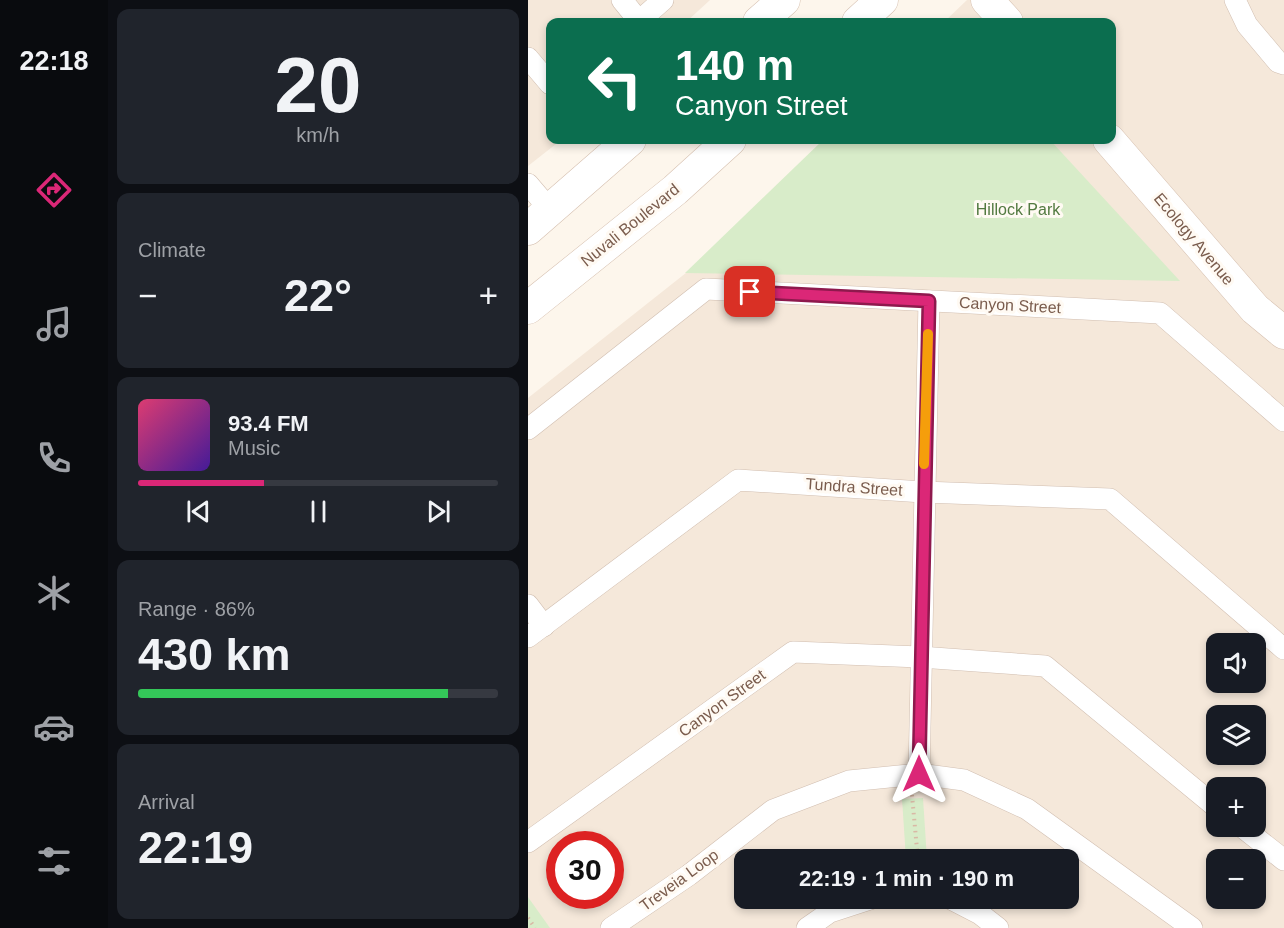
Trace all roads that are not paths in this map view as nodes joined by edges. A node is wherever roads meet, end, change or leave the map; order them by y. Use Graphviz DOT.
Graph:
graph roads {
  1 [pos="622,0"];
  2 [pos="663,0"];
  3 [pos="784,0"];
  4 [pos="882,0"];
  5 [pos="987,0"];
  6 [pos="1235,0"];
  7 [pos="635,18"];
  8 [pos="643,18"];
  9 [pos="764,18"];
  10 [pos="862,18"];
  11 [pos="1003,18"];
  12 [pos="1284,64"];
  13 [pos="625,144"];
  14 [pos="726,144"];
  15 [pos="1112,144"];
  16 [pos="528,184"];
  17 [pos="539,220"];
  18 [pos="929,301"];
  19 [pos="528,308"];
  20 [pos="1284,333"];
  21 [pos="1284,421"];
  22 [pos="528,429"];
  23 [pos="923,492"];
  24 [pos="528,605"];
  25 [pos="536,632"];
  26 [pos="1284,649"];
  27 [pos="920,657"];
  28 [pos="915,774"];
  29 [pos="1206,799"];
  30 [pos="1255,837"];
  31 [pos="528,842"];
  32 [pos="1284,860"];
  33 [pos="839,909"];
  34 [pos="970,909"];
  35 [pos="611,928"];
  36 [pos="807,928"];
  37 [pos="998,928"];
  38 [pos="1192,928"];
  1 -- 7 [label="street"];
  2 -- 8 [label="street"];
  3 -- 9 [label="street"];
  4 -- 10 [label="street"];
  5 -- 11 [label="street"];
  6 -- 12 [label="street"];
  13 -- 17 [label="street"];
  14 -- 19 [label="street, Nuvali Boulevard"];
  15 -- 20 [label="street, Ecology Avenue"];
  16 -- 17 [label="street"];
  18 -- 21 [label="street, Canyon Street"];
  18 -- 22 [label="street, Canyon Street"];
  18 -- 23 [label="street"];
  23 -- 25 [label="street, Tundra Street"];
  23 -- 26 [label="street, Tundra Street"];
  23 -- 27 [label="street"];
  24 -- 25 [label="street"];
  27 -- 28 [label="street"];
  27 -- 29 [label="street, Canyon Street"];
  27 -- 31 [label="street, Canyon Street"];
  28 -- 35 [label="street, Treveia Loop"];
  28 -- 38 [label="street, Treveia Loop"];
  30 -- 32 [label="street"];
  33 -- 36 [label="street"];
  34 -- 37 [label="street"];
}
